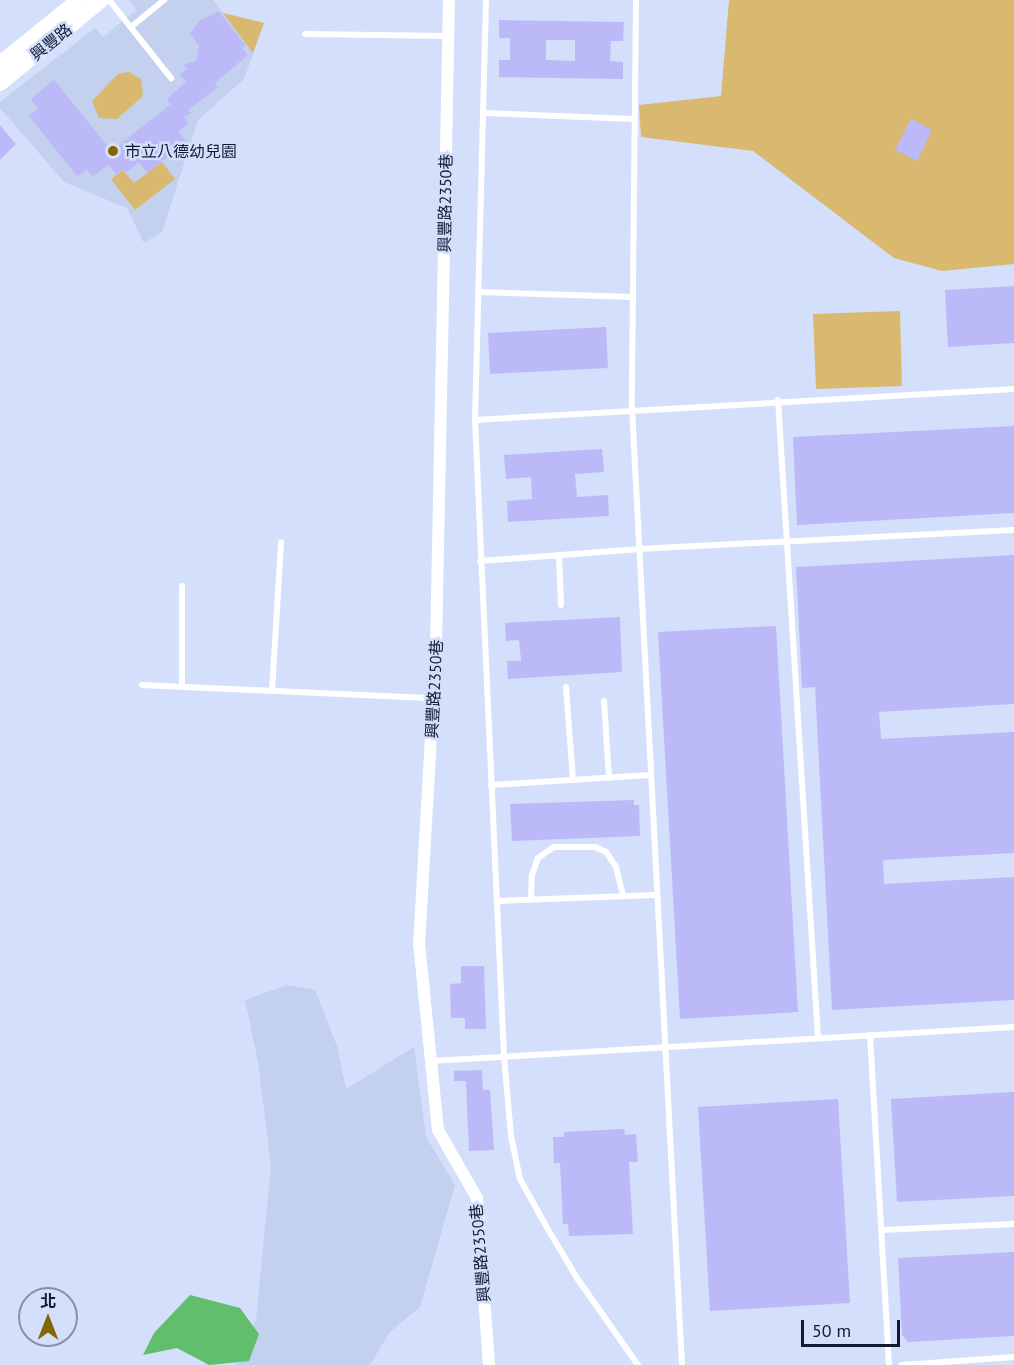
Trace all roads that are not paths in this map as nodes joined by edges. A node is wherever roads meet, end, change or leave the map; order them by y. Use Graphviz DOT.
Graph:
graph roads {
  1 [pos="79,0"];
  2 [pos="101,0"];
  3 [pos="109,0"];
  4 [pos="164,0"];
  5 [pos="449,0"];
  6 [pos="486,0"];
  7 [pos="636,0"];
  8 [pos="131,27"];
  9 [pos="305,34"];
  10 [pos="448,36"];
  11 [pos="0,64"];
  12 [pos="171,78"];
  13 [pos="0,83"];
  14 [pos="485,113"];
  15 [pos="634,119"];
  16 [pos="479,292"];
  17 [pos="633,297"];
  18 [pos="1014,389"];
  19 [pos="778,400"];
  20 [pos="633,408"];
  21 [pos="475,420"];
  22 [pos="1014,530"];
  23 [pos="281,542"];
  24 [pos="786,542"];
  25 [pos="638,549"];
  26 [pos="559,555"];
  27 [pos="480,561"];
  28 [pos="182,586"];
  29 [pos="561,605"];
  30 [pos="142,685"];
  31 [pos="182,687"];
  32 [pos="566,687"];
  33 [pos="272,691"];
  34 [pos="434,698"];
  35 [pos="604,702"];
  36 [pos="650,775"];
  37 [pos="609,778"];
  38 [pos="573,780"];
  39 [pos="491,785"];
  40 [pos="656,895"];
  41 [pos="622,896"];
  42 [pos="531,900"];
  43 [pos="497,901"];
  44 [pos="1014,1027"];
  45 [pos="870,1035"];
  46 [pos="818,1038"];
  47 [pos="664,1047"];
  48 [pos="504,1056"];
  49 [pos="429,1061"];
  50 [pos="1014,1224"];
  51 [pos="882,1230"];
  52 [pos="1014,1357"];
  53 [pos="489,1365"];
  54 [pos="638,1365"];
  55 [pos="682,1365"];
  56 [pos="889,1365"];
  57 [pos="902,1365"];
  1 -- 11 [label="main road, 興豐路"];
  2 -- 13 [label="main road, 興豐路"];
  3 -- 8 [label="lane"];
  4 -- 8 [label="lane"];
  5 -- 10 [label="street, 興豐路2350巷"];
  6 -- 14 [label="lane"];
  7 -- 15 [label="lane"];
  8 -- 12 [label="lane"];
  9 -- 10 [label="lane"];
  10 -- 34 [label="street, 興豐路2350巷"];
  14 -- 15 [label="lane"];
  14 -- 16 [label="lane"];
  15 -- 17 [label="lane"];
  16 -- 17 [label="lane"];
  16 -- 21 [label="lane"];
  17 -- 20 [label="lane"];
  18 -- 19 [label="lane"];
  19 -- 20 [label="lane"];
  19 -- 24 [label="lane"];
  20 -- 21 [label="lane"];
  20 -- 25 [label="lane"];
  21 -- 27 [label="lane"];
  22 -- 24 [label="lane"];
  23 -- 33 [label="lane"];
  24 -- 25 [label="lane"];
  24 -- 46 [label="lane"];
  25 -- 26 [label="lane"];
  25 -- 36 [label="lane"];
  26 -- 27 [label="lane"];
  26 -- 29 [label="lane"];
  27 -- 39 [label="lane"];
  28 -- 31 [label="lane"];
  30 -- 31 [label="lane"];
  31 -- 33 [label="lane"];
  32 -- 38 [label="lane"];
  33 -- 34 [label="lane"];
  34 -- 49 [label="street, 興豐路2350巷"];
  35 -- 37 [label="lane"];
  36 -- 37 [label="lane"];
  36 -- 40 [label="lane"];
  37 -- 38 [label="lane"];
  38 -- 39 [label="lane"];
  39 -- 43 [label="lane"];
  40 -- 41 [label="lane"];
  40 -- 47 [label="lane"];
  41 -- 42 [label="lane"];
  41 -- 42 [label="lane"];
  42 -- 43 [label="lane"];
  43 -- 48 [label="lane"];
  44 -- 45 [label="lane"];
  45 -- 46 [label="lane"];
  45 -- 51 [label="lane"];
  46 -- 47 [label="lane"];
  47 -- 48 [label="lane"];
  47 -- 55 [label="lane"];
  48 -- 49 [label="lane"];
  48 -- 54 [label="lane"];
  49 -- 53 [label="street, 興豐路2350巷"];
  50 -- 51 [label="lane"];
  51 -- 56 [label="lane"];
  52 -- 57 [label="lane"];
}
